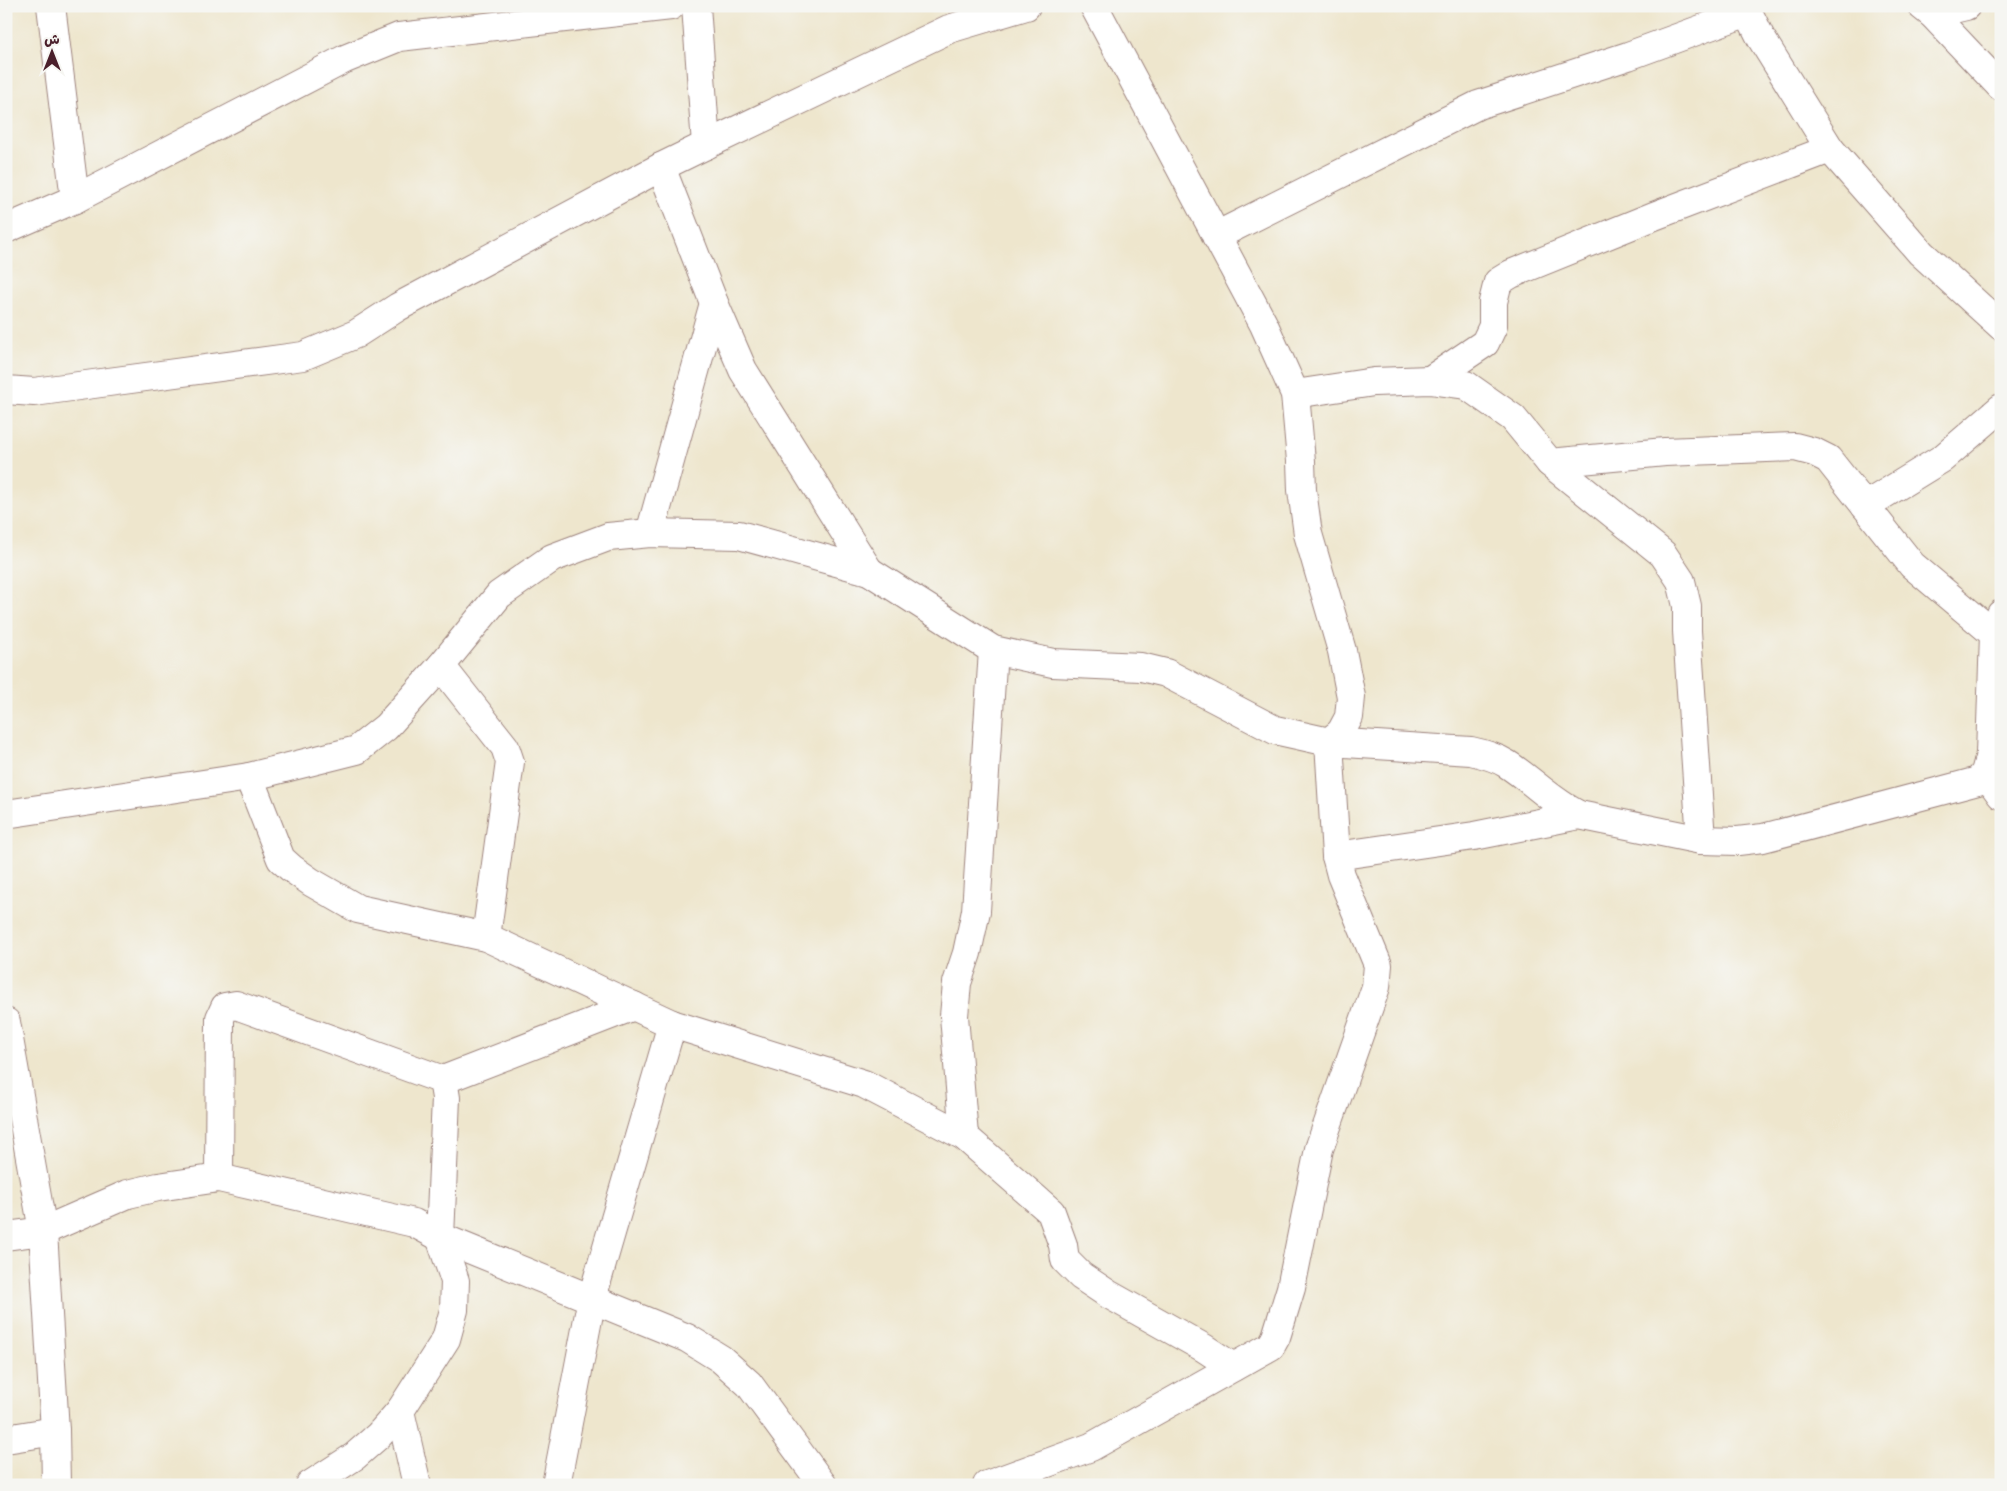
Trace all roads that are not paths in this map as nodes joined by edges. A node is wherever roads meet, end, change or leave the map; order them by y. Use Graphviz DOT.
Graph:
graph roads {
  1 [pos="51,6"];
  2 [pos="671,6"];
  3 [pos="696,6"];
  4 [pos="1026,6"];
  5 [pos="1094,6"];
  6 [pos="1966,6"];
  7 [pos="1747,9"];
  8 [pos="1927,10"];
  9 [pos="948,18"];
  10 [pos="2001,87"];
  11 [pos="706,145"];
  12 [pos="1830,149"];
  13 [pos="661,167"];
  14 [pos="75,199"];
  15 [pos="6,229"];
  16 [pos="1216,236"];
  17 [pos="714,303"];
  18 [pos="2001,326"];
  19 [pos="1430,380"];
  20 [pos="6,390"];
  21 [pos="1295,394"];
  22 [pos="2001,408"];
  23 [pos="1550,463"];
  24 [pos="1865,506"];
  25 [pos="650,533"];
  26 [pos="869,571"];
  27 [pos="1998,624"];
  28 [pos="993,650"];
  29 [pos="442,666"];
  30 [pos="1996,701"];
  31 [pos="1329,742"];
  32 [pos="1985,773"];
  33 [pos="249,777"];
  34 [pos="2001,795"];
  35 [pos="6,814"];
  36 [pos="1579,815"];
  37 [pos="1702,840"];
  38 [pos="1336,856"];
  39 [pos="486,937"];
  40 [pos="634,1006"];
  41 [pos="672,1024"];
  42 [pos="7,1025"];
  43 [pos="443,1080"];
  44 [pos="964,1136"];
  45 [pos="219,1178"];
  46 [pos="43,1231"];
  47 [pos="6,1236"];
  48 [pos="440,1237"];
  49 [pos="592,1298"];
  50 [pos="1233,1367"];
  51 [pos="400,1411"];
  52 [pos="55,1431"];
  53 [pos="6,1439"];
  54 [pos="56,1485"];
  55 [pos="310,1485"];
  56 [pos="417,1485"];
  57 [pos="556,1485"];
  58 [pos="823,1485"];
  59 [pos="987,1485"];
  1 -- 14 [label="street"];
  2 -- 14 [label="street"];
  3 -- 11 [label="street"];
  4 -- 9 [label="street"];
  5 -- 16 [label="street"];
  6 -- 8 [label="street"];
  7 -- 12 [label="street"];
  7 -- 16 [label="street"];
  8 -- 10 [label="street"];
  9 -- 11 [label="street"];
  11 -- 13 [label="street"];
  12 -- 18 [label="street"];
  12 -- 19 [label="street"];
  13 -- 17 [label="street"];
  13 -- 20 [label="street"];
  14 -- 15 [label="street"];
  16 -- 21 [label="street"];
  17 -- 25 [label="street"];
  17 -- 26 [label="street"];
  19 -- 21 [label="street"];
  19 -- 23 [label="street"];
  21 -- 31 [label="street"];
  22 -- 24 [label="street"];
  23 -- 24 [label="street"];
  23 -- 37 [label="street"];
  24 -- 27 [label="street"];
  25 -- 26 [label="street"];
  25 -- 29 [label="street"];
  26 -- 28 [label="street"];
  27 -- 30 [label="street"];
  28 -- 31 [label="street"];
  28 -- 44 [label="street"];
  29 -- 33 [label="street"];
  29 -- 39 [label="street"];
  30 -- 32 [label="street"];
  31 -- 36 [label="street"];
  31 -- 38 [label="street"];
  32 -- 34 [label="street"];
  32 -- 37 [label="street"];
  33 -- 35 [label="street"];
  33 -- 39 [label="street"];
  36 -- 37 [label="street"];
  36 -- 38 [label="street"];
  38 -- 50 [label="street"];
  39 -- 40 [label="street"];
  40 -- 41 [label="street"];
  40 -- 43 [label="street"];
  41 -- 44 [label="street"];
  41 -- 49 [label="street"];
  42 -- 46 [label="street"];
  43 -- 45 [label="street"];
  43 -- 48 [label="street"];
  44 -- 50 [label="street"];
  45 -- 46 [label="street"];
  45 -- 48 [label="street"];
  46 -- 47 [label="street"];
  46 -- 52 [label="street"];
  48 -- 49 [label="street"];
  48 -- 51 [label="street"];
  49 -- 57 [label="street"];
  49 -- 58 [label="street"];
  50 -- 59 [label="street"];
  51 -- 55 [label="street"];
  51 -- 56 [label="street"];
  52 -- 53 [label="street"];
  52 -- 54 [label="street"];
}
